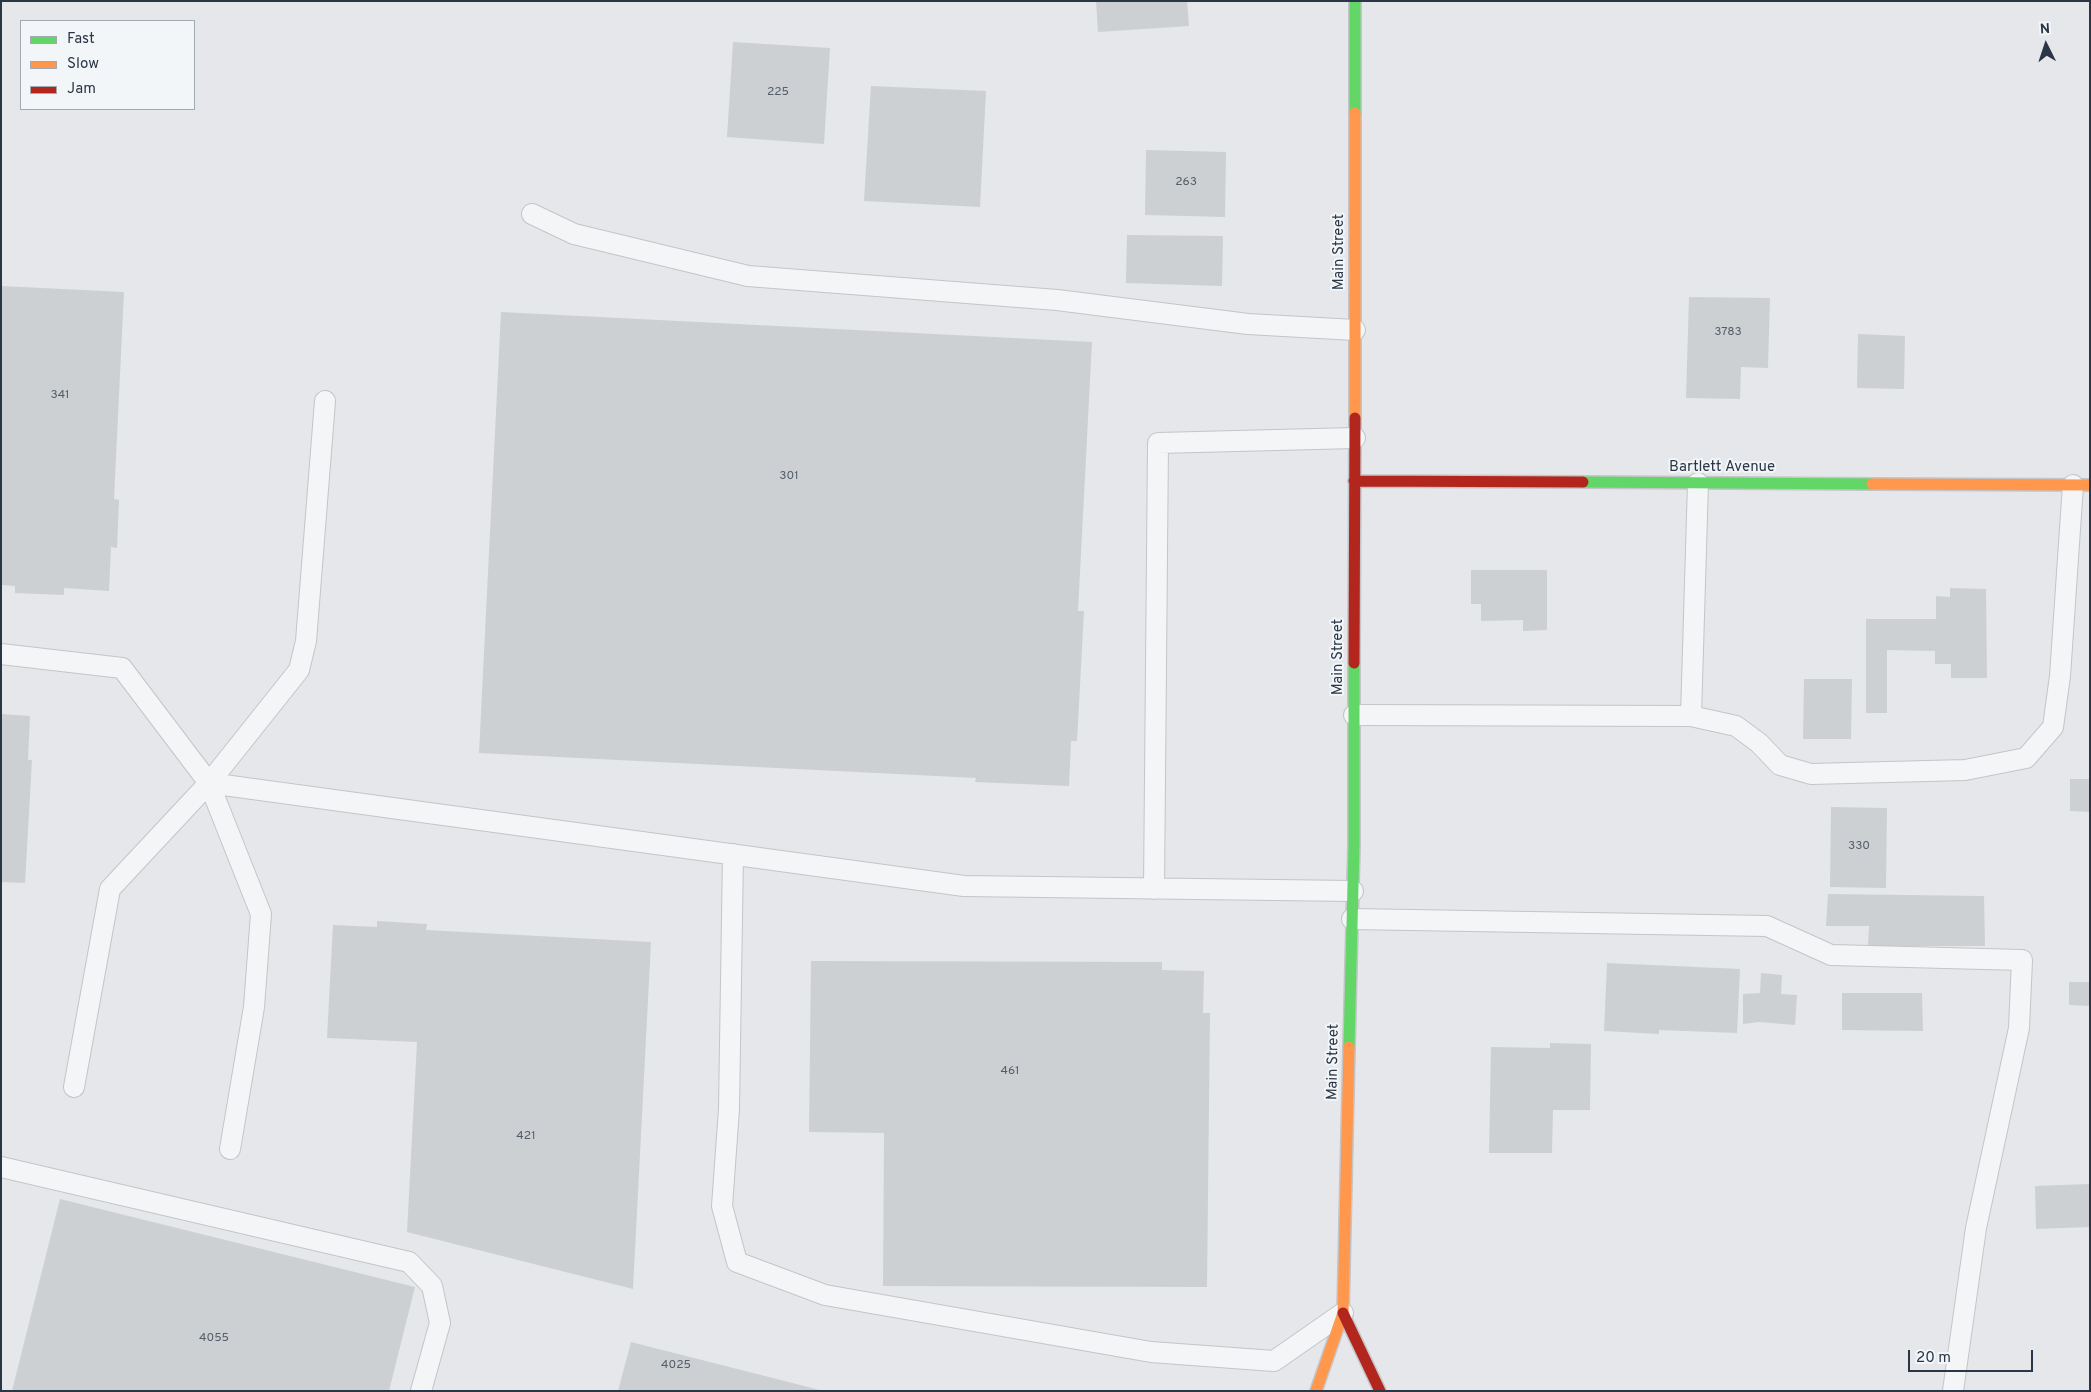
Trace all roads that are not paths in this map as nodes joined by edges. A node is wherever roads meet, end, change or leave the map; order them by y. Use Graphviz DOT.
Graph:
graph roads {
  1 [pos="1355,1"];
  2 [pos="532,214"];
  3 [pos="1355,330"];
  4 [pos="326,401"];
  5 [pos="1355,438"];
  6 [pos="1354,481"];
  7 [pos="1698,483"];
  8 [pos="2081,485"];
  9 [pos="1,654"];
  10 [pos="1354,715"];
  11 [pos="1691,716"];
  12 [pos="209,783"];
  13 [pos="733,854"];
  14 [pos="1154,889"];
  15 [pos="1353,891"];
  16 [pos="1352,919"];
  17 [pos="74,1087"];
  18 [pos="230,1149"];
  19 [pos="1,1167"];
  20 [pos="1343,1313"];
  21 [pos="421,1391"];
  22 [pos="1316,1391"];
  23 [pos="1380,1391"];
  24 [pos="1953,1391"];
  1 -- 3 [label="main road, Main Street"];
  2 -- 3 [label="lane"];
  3 -- 5 [label="main road, Main Street"];
  4 -- 12 [label="lane"];
  5 -- 6 [label="main road, Main Street"];
  5 -- 14 [label="lane"];
  6 -- 7 [label="main road, Bartlett Avenue"];
  6 -- 10 [label="main road, Main Street"];
  7 -- 8 [label="main road, Bartlett Avenue"];
  7 -- 11 [label="lane"];
  8 -- 11 [label="lane"];
  9 -- 12 [label="lane"];
  10 -- 11 [label="lane"];
  10 -- 15 [label="main road, Main Street"];
  12 -- 13 [label="lane"];
  12 -- 17 [label="lane"];
  12 -- 18 [label="lane"];
  13 -- 14 [label="lane"];
  13 -- 20 [label="lane"];
  14 -- 15 [label="lane"];
  15 -- 16 [label="main road, Main Street"];
  16 -- 20 [label="main road, Main Street"];
  16 -- 24 [label="lane"];
  19 -- 21 [label="lane"];
  20 -- 22 [label="main road, Main Street"];
  20 -- 23 [label="main road, Main Street"];
}
